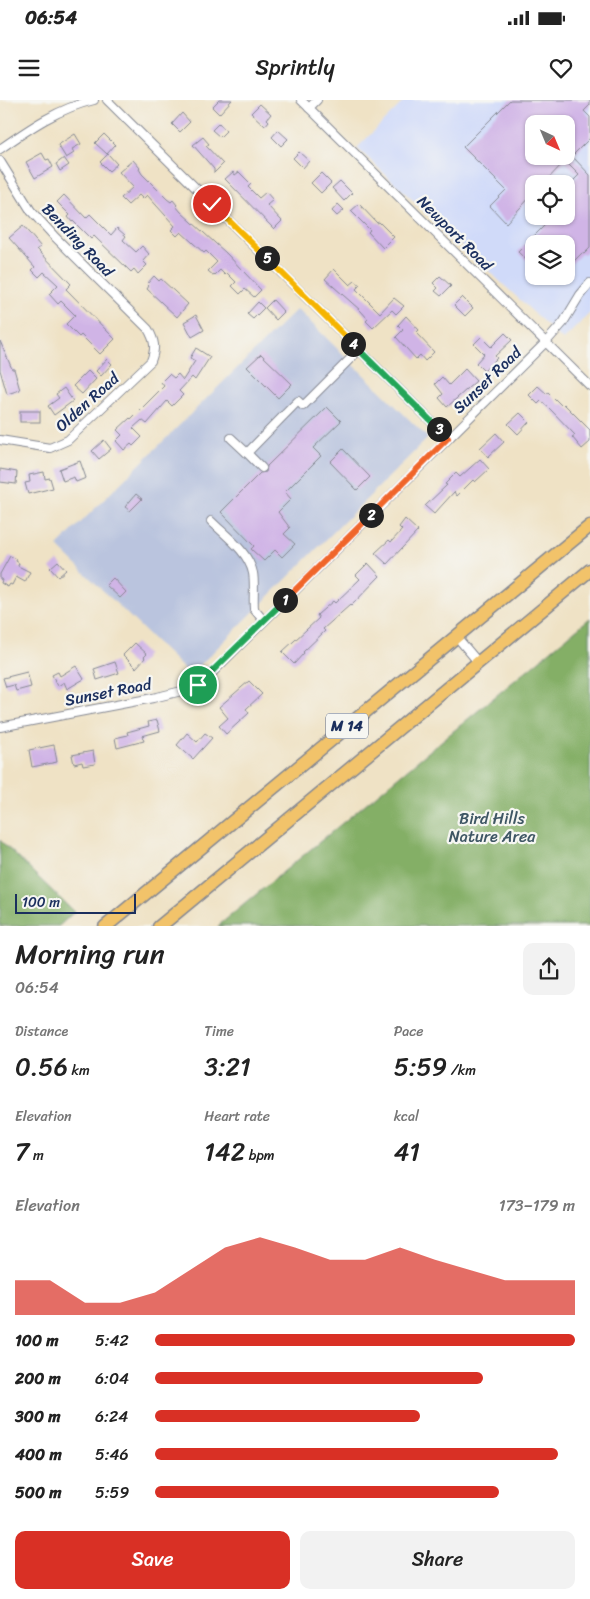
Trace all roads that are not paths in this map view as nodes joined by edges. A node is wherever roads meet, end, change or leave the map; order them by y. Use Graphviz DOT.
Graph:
graph roads {
  1 [pos="94,100"];
  2 [pos="108,100"];
  3 [pos="301,100"];
  4 [pos="318,100"];
  5 [pos="308,108"];
  6 [pos="0,149"];
  7 [pos="0,161"];
  8 [pos="590,283"];
  9 [pos="148,330"];
  10 [pos="546,342"];
  11 [pos="359,350"];
  12 [pos="590,386"];
  13 [pos="231,438"];
  14 [pos="448,438"];
  15 [pos="0,440"];
  16 [pos="247,453"];
  17 [pos="262,468"];
  18 [pos="211,521"];
  19 [pos="590,526"];
  20 [pos="590,570"];
  21 [pos="264,621"];
  22 [pos="456,636"];
  23 [pos="478,662"];
  24 [pos="0,728"];
  25 [pos="105,926"];
  26 [pos="159,926"];
  1 -- 6 [label="street"];
  2 -- 11 [label="street"];
  3 -- 5 [label="street, Newport Road"];
  4 -- 5 [label="street"];
  5 -- 10 [label="street, Newport Road"];
  7 -- 9 [label="street, Bending Road"];
  8 -- 10 [label="street, Sunset Road"];
  9 -- 15 [label="street, Olden Road"];
  10 -- 12 [label="street, Newport Road"];
  10 -- 14 [label="street, Sunset Road"];
  11 -- 14 [label="street"];
  11 -- 16 [label="street"];
  13 -- 16 [label="street"];
  14 -- 21 [label="street, Sunset Road"];
  16 -- 17 [label="street"];
  18 -- 21 [label="street"];
  19 -- 22 [label="highway, M 14"];
  20 -- 23 [label="highway, M 14"];
  21 -- 24 [label="street, Sunset Road"];
  22 -- 23 [label="street"];
  22 -- 25 [label="highway, M 14"];
  23 -- 26 [label="highway, M 14"];
}
